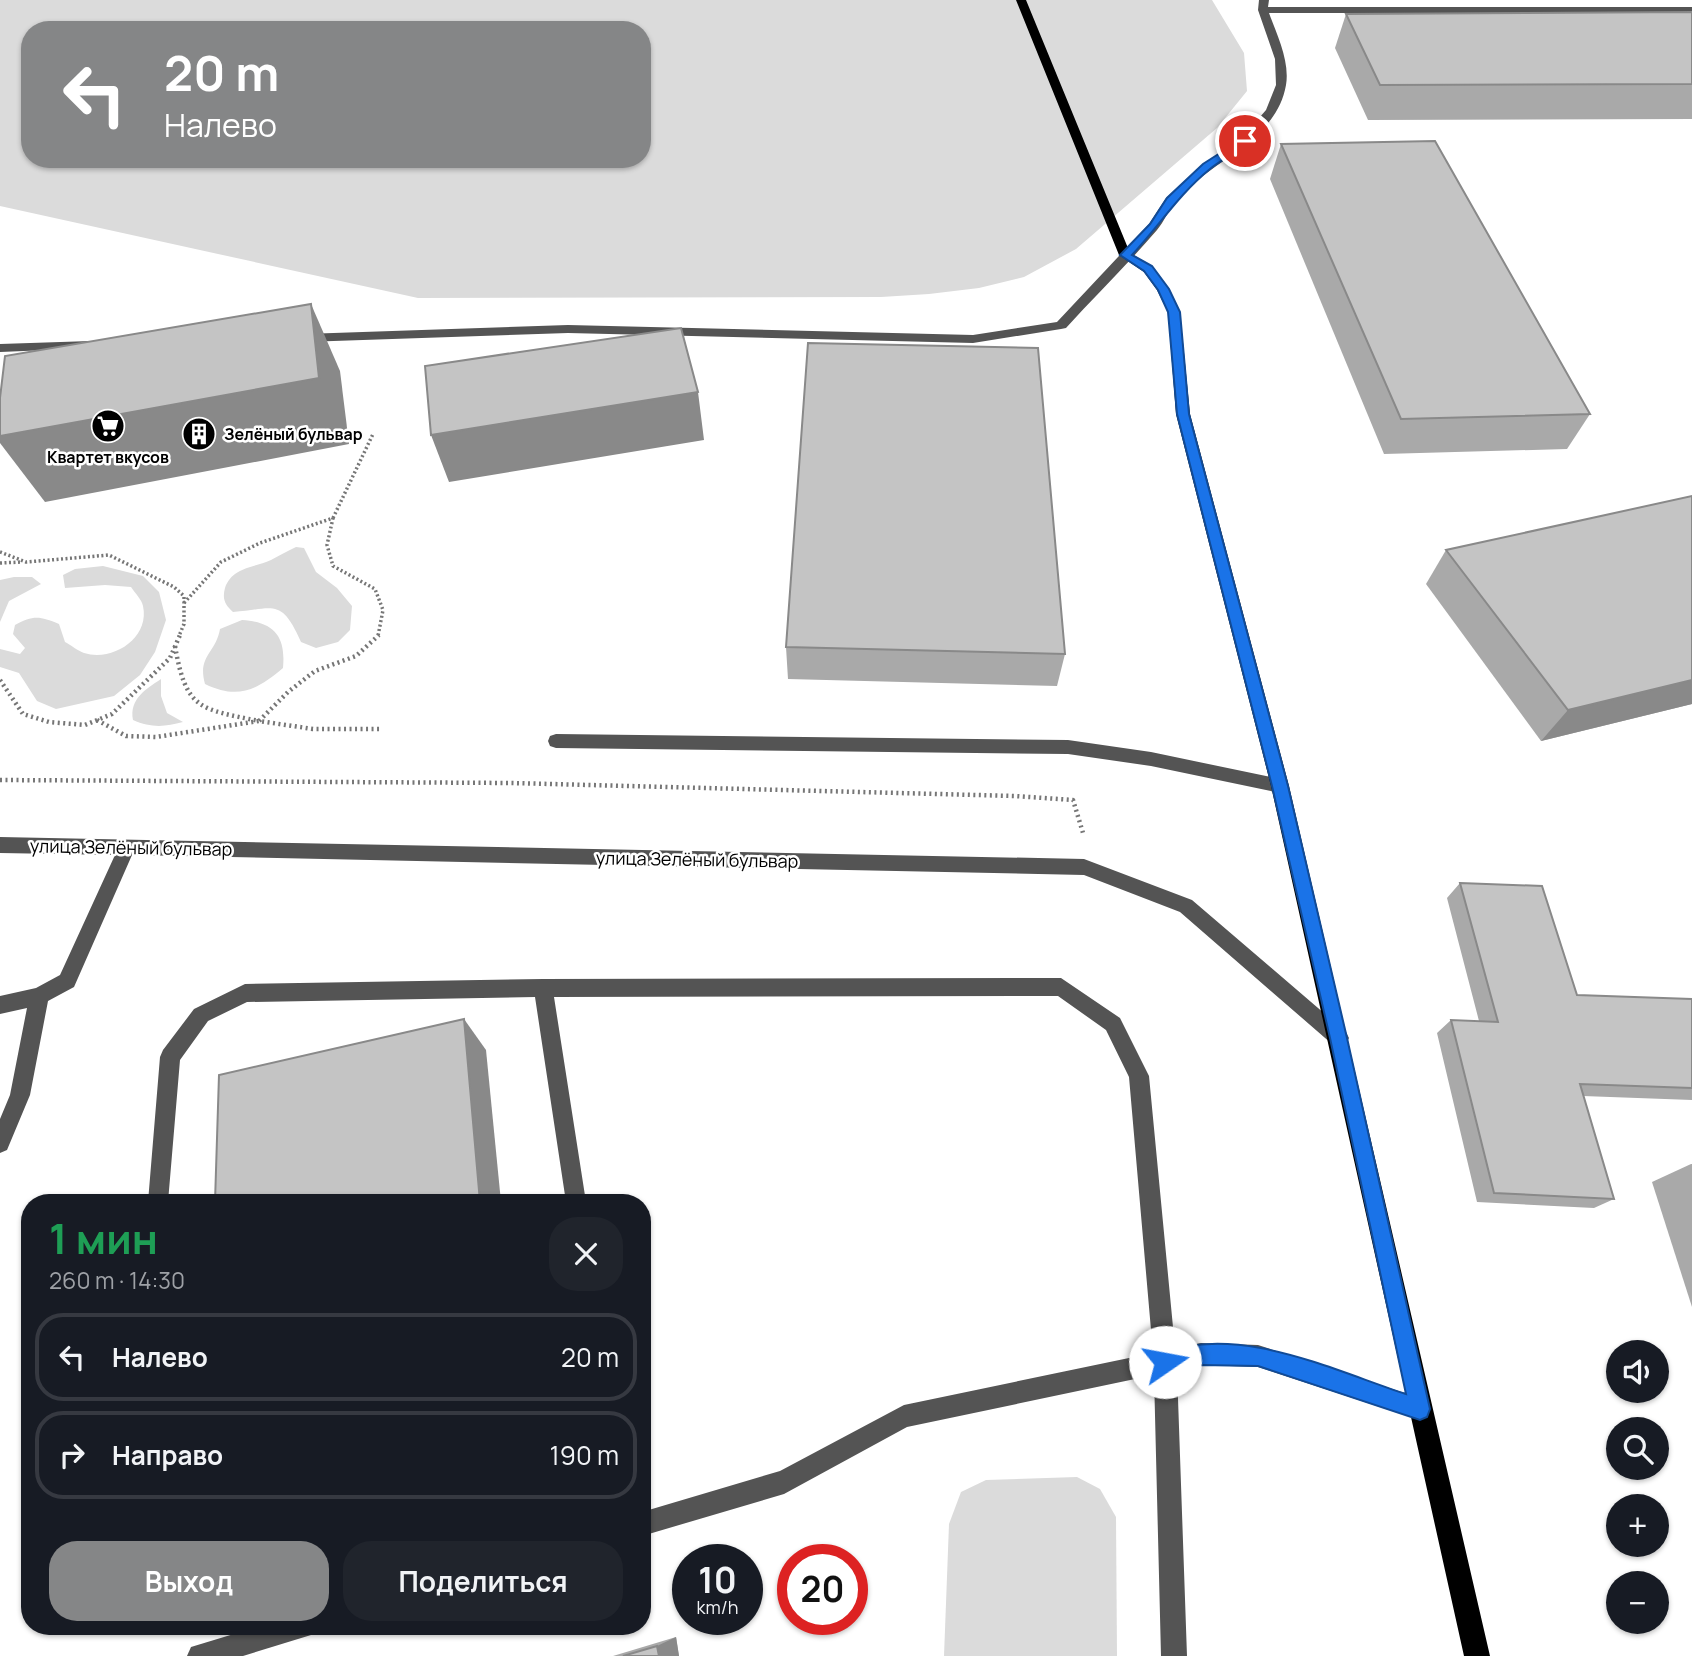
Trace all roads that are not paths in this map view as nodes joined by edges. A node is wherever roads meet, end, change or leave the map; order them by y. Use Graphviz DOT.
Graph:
graph roads {
  1 [pos="1021,0"];
  2 [pos="1263,4"];
  3 [pos="1692,10"];
  4 [pos="1125,255"];
  5 [pos="291,338"];
  6 [pos="111,344"];
  7 [pos="0,348"];
  8 [pos="556,741"];
  9 [pos="1280,786"];
  10 [pos="0,845"];
  11 [pos="127,846"];
  12 [pos="543,988"];
  13 [pos="39,996"];
  14 [pos="0,1005"];
  15 [pos="1339,1038"];
  16 [pos="0,1143"];
  17 [pos="159,1194"];
  18 [pos="575,1194"];
  19 [pos="1165,1362"];
  20 [pos="1420,1409"];
  21 [pos="651,1521"];
  22 [pos="271,1635"];
  23 [pos="200,1656"];
  24 [pos="1174,1656"];
  25 [pos="1477,1656"];
  1 -- 4 [label="main road"];
  2 -- 3 [label="street"];
  2 -- 4 [label="street"];
  4 -- 5 [label="street"];
  4 -- 9 [label="main road"];
  6 -- 7 [label="street"];
  8 -- 9 [label="street"];
  9 -- 15 [label="main road"];
  10 -- 11 [label="street, улица Зелёный бульвар"];
  11 -- 13 [label="street"];
  11 -- 15 [label="street, улица Зелёный бульвар"];
  12 -- 17 [label="street"];
  12 -- 18 [label="street"];
  12 -- 19 [label="street"];
  13 -- 14 [label="street"];
  13 -- 16 [label="street"];
  15 -- 20 [label="main road"];
  19 -- 20 [label="street"];
  19 -- 21 [label="street"];
  19 -- 24 [label="street"];
  20 -- 25 [label="main road"];
  22 -- 23 [label="street"];
}
